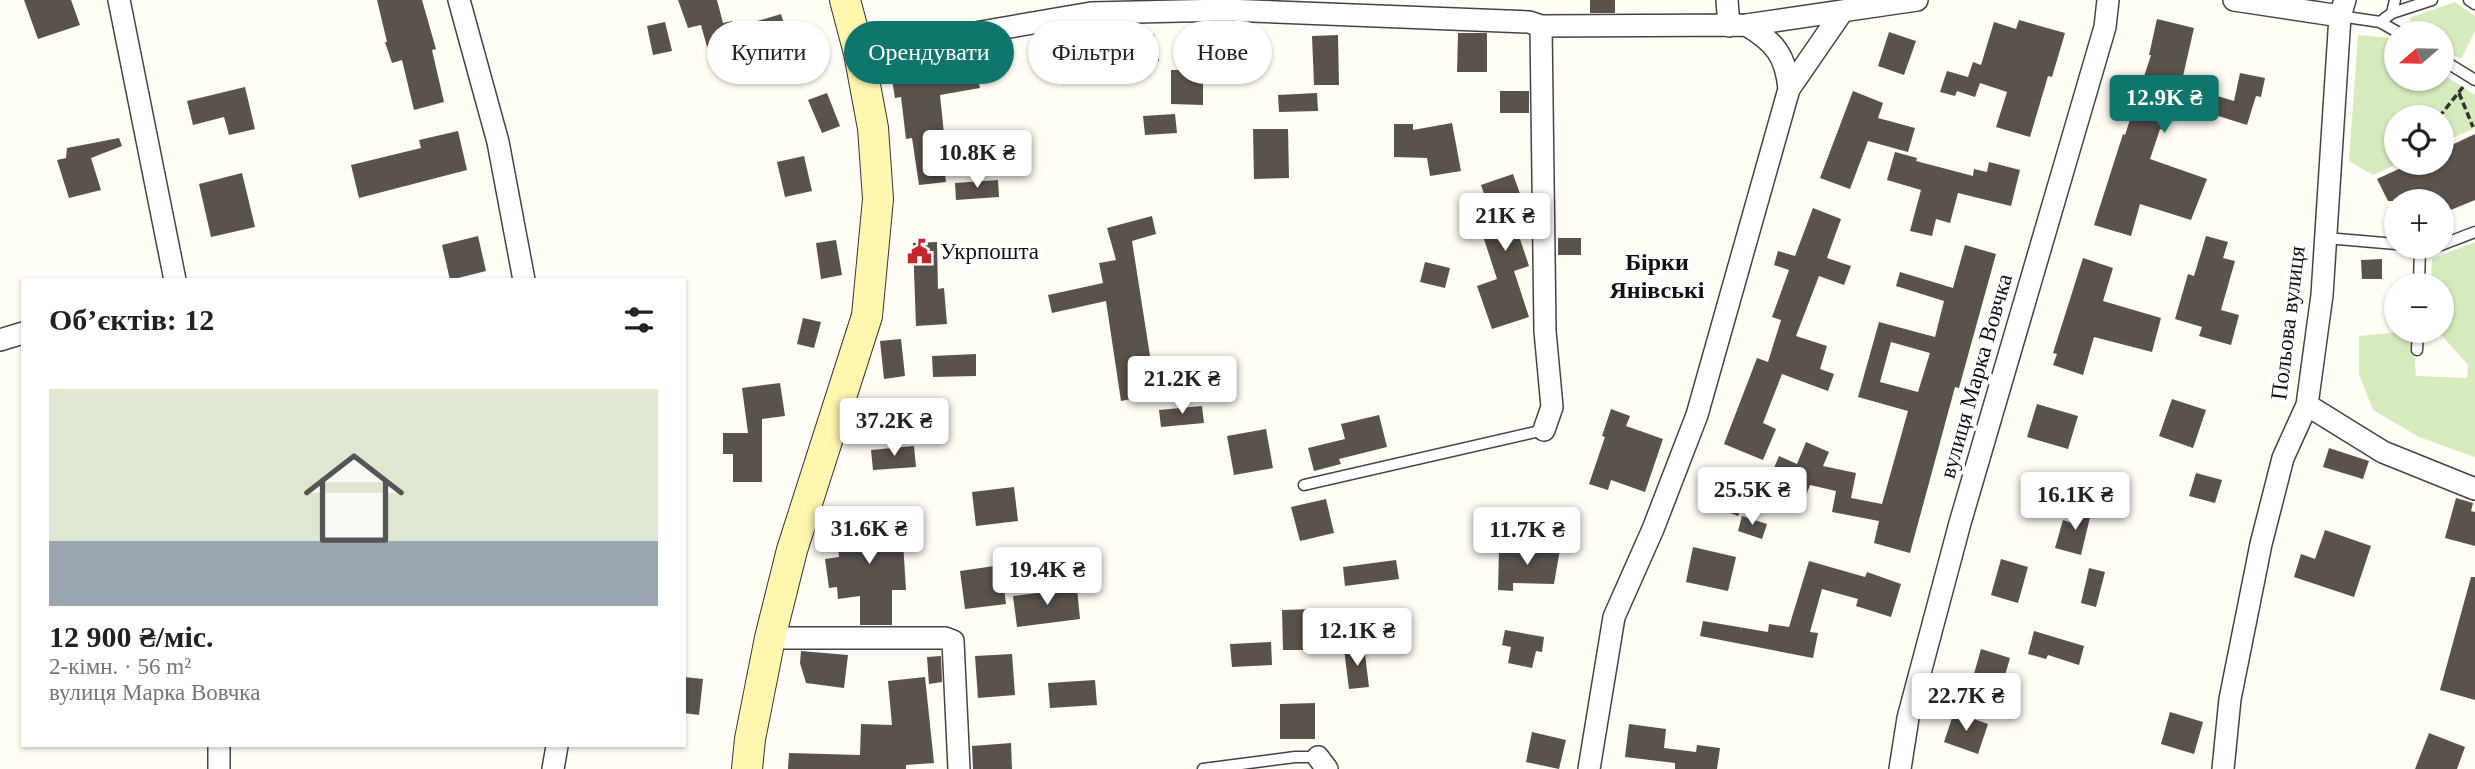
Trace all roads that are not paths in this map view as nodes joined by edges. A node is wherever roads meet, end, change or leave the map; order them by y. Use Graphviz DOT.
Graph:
graph roads {
  1 [pos="119,0"];
  2 [pos="459,0"];
  3 [pos="845,0"];
  4 [pos="1727,0"];
  5 [pos="1906,0"];
  6 [pos="1917,0"];
  7 [pos="2108,0"];
  8 [pos="2234,0"];
  9 [pos="2395,0"];
  10 [pos="2432,0"];
  11 [pos="2469,0"];
  12 [pos="2475,4"];
  13 [pos="2342,8"];
  14 [pos="1842,12"];
  15 [pos="2392,13"];
  16 [pos="851,21"];
  17 [pos="2380,22"];
  18 [pos="2384,24"];
  19 [pos="1738,25"];
  20 [pos="1014,26"];
  21 [pos="1541,26"];
  22 [pos="2454,67"];
  23 [pos="2473,79"];
  24 [pos="865,84"];
  25 [pos="1789,89"];
  26 [pos="2475,232"];
  27 [pos="2326,238"];
  28 [pos="2454,239"];
  29 [pos="2384,243"];
  30 [pos="175,278"];
  31 [pos="524,278"];
  32 [pos="21,334"];
  33 [pos="0,340"];
  34 [pos="2417,343"];
  35 [pos="2417,350"];
  36 [pos="2307,405"];
  37 [pos="1544,430"];
  38 [pos="1304,485"];
  39 [pos="2475,489"];
  40 [pos="770,638"];
  41 [pos="219,747"];
  42 [pos="556,747"];
  43 [pos="1322,763"];
  44 [pos="219,769"];
  45 [pos="553,769"];
  46 [pos="747,769"];
  47 [pos="959,769"];
  48 [pos="1203,769"];
  49 [pos="1589,769"];
  50 [pos="1900,769"];
  51 [pos="2223,769"];
  1 -- 30 [label="street"];
  2 -- 31 [label="street"];
  3 -- 16 [label="main road"];
  4 -- 19 [label="street"];
  5 -- 6 [label="street"];
  5 -- 14 [label="street"];
  7 -- 50 [label="street, вулиця Марка Вовчка"];
  8 -- 13 [label="street"];
  9 -- 15 [label="lane"];
  10 -- 15 [label="lane"];
  11 -- 12 [label="lane"];
  13 -- 17 [label="lane"];
  13 -- 27 [label="street, Польова вулиця"];
  14 -- 19 [label="street"];
  14 -- 25 [label="street"];
  15 -- 17 [label="lane"];
  17 -- 18 [label="lane"];
  19 -- 21 [label="street"];
  19 -- 25 [label="street"];
  20 -- 21 [label="street"];
  21 -- 37 [label="street"];
  22 -- 23 [label="lane"];
  24 -- 40 [label="main road"];
  25 -- 49 [label="street"];
  26 -- 28 [label="lane"];
  27 -- 29 [label="lane"];
  27 -- 36 [label="street, Польова вулиця"];
  32 -- 33 [label="street"];
  34 -- 35 [label="lane"];
  36 -- 39 [label="street"];
  36 -- 51 [label="street, Польова вулиця"];
  37 -- 38 [label="lane"];
  40 -- 46 [label="main road"];
  40 -- 47 [label="street"];
  41 -- 44 [label="street"];
  42 -- 45 [label="street"];
  43 -- 48 [label="lane"];
}
